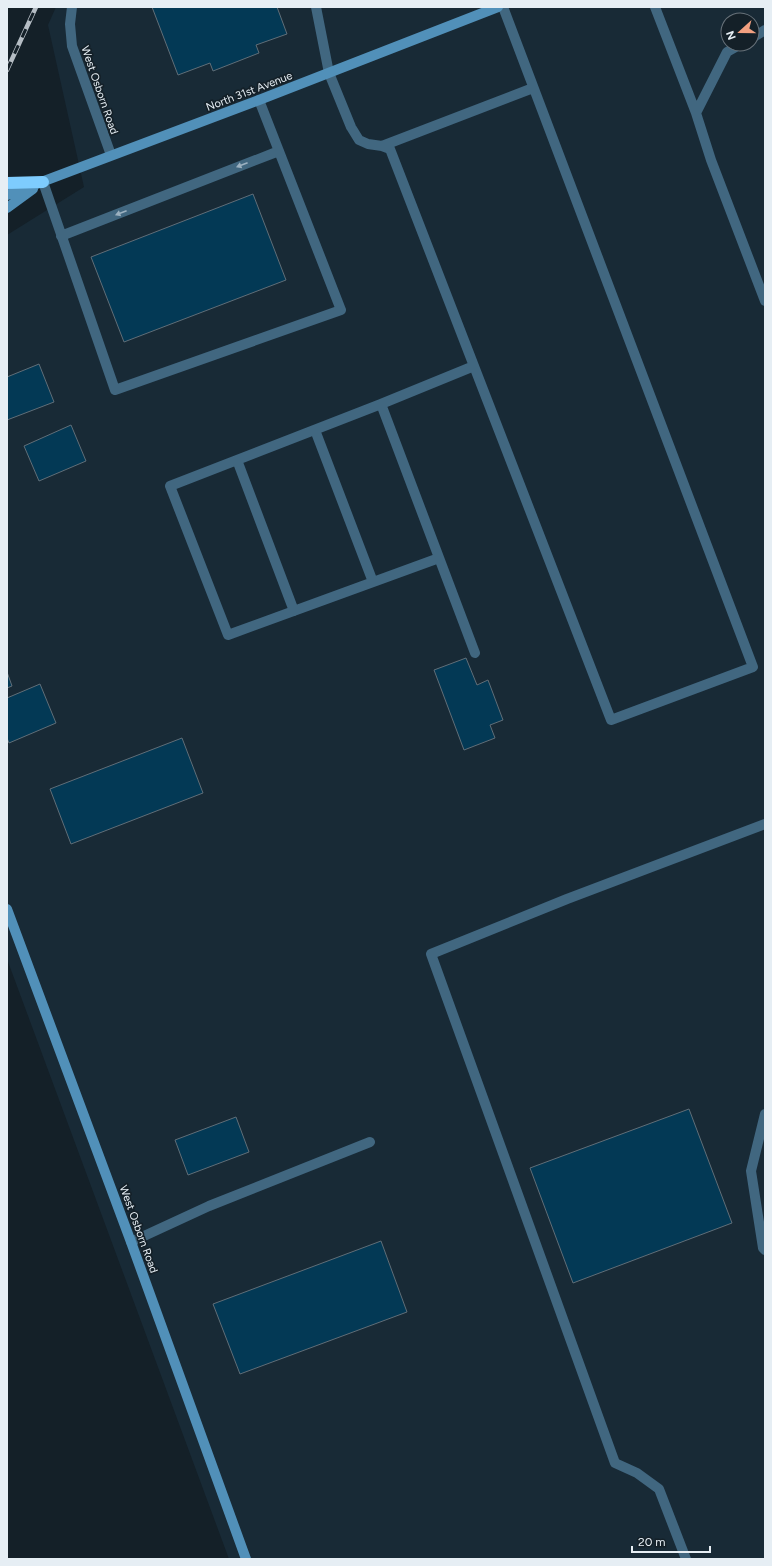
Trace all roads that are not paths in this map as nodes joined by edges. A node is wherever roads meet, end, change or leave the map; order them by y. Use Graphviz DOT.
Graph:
graph roads {
  1 [pos="72,7"];
  2 [pos="316,7"];
  3 [pos="498,7"];
  4 [pos="503,7"];
  5 [pos="655,7"];
  6 [pos="727,52"];
  7 [pos="329,73"];
  8 [pos="533,88"];
  9 [pos="259,100"];
  10 [pos="696,113"];
  11 [pos="382,146"];
  12 [pos="279,151"];
  13 [pos="111,155"];
  14 [pos="42,182"];
  15 [pos="7,183"];
  16 [pos="7,195"];
  17 [pos="7,208"];
  18 [pos="61,236"];
  19 [pos="765,301"];
  20 [pos="474,366"];
  21 [pos="381,404"];
  22 [pos="315,430"];
  23 [pos="237,460"];
  24 [pos="440,558"];
  25 [pos="373,582"];
  26 [pos="294,611"];
  27 [pos="475,653"];
  28 [pos="765,824"];
  29 [pos="7,909"];
  30 [pos="765,1114"];
  31 [pos="370,1142"];
  32 [pos="131,1242"];
  33 [pos="765,1250"];
  34 [pos="246,1559"];
  35 [pos="686,1559"];
  1 -- 13 [label="street, West Osborn Road"];
  2 -- 7 [label="street"];
  3 -- 7 [label="street, North 31st Avenue"];
  4 -- 8 [label="street"];
  5 -- 10 [label="street"];
  6 -- 10 [label="street"];
  7 -- 9 [label="street, North 31st Avenue"];
  7 -- 11 [label="street"];
  8 -- 11 [label="street"];
  8 -- 20 [label="street"];
  9 -- 12 [label="street"];
  9 -- 13 [label="street, North 31st Avenue"];
  10 -- 19 [label="street"];
  11 -- 20 [label="street"];
  12 -- 18 [label="street, one-way"];
  12 -- 18 [label="street"];
  13 -- 14 [label="street, North 31st Avenue"];
  14 -- 15 [label="highway"];
  14 -- 16 [label="street, North 31st Avenue"];
  14 -- 17 [label="street"];
  14 -- 18 [label="street"];
  20 -- 21 [label="street"];
  21 -- 22 [label="street"];
  21 -- 24 [label="street"];
  22 -- 23 [label="street"];
  22 -- 25 [label="street"];
  23 -- 26 [label="street"];
  23 -- 26 [label="street"];
  24 -- 25 [label="street"];
  24 -- 27 [label="street"];
  25 -- 26 [label="street"];
  28 -- 35 [label="street"];
  29 -- 32 [label="street, West Osborn Road"];
  30 -- 33 [label="street"];
  31 -- 32 [label="street"];
  32 -- 34 [label="street, West Osborn Road"];
}
